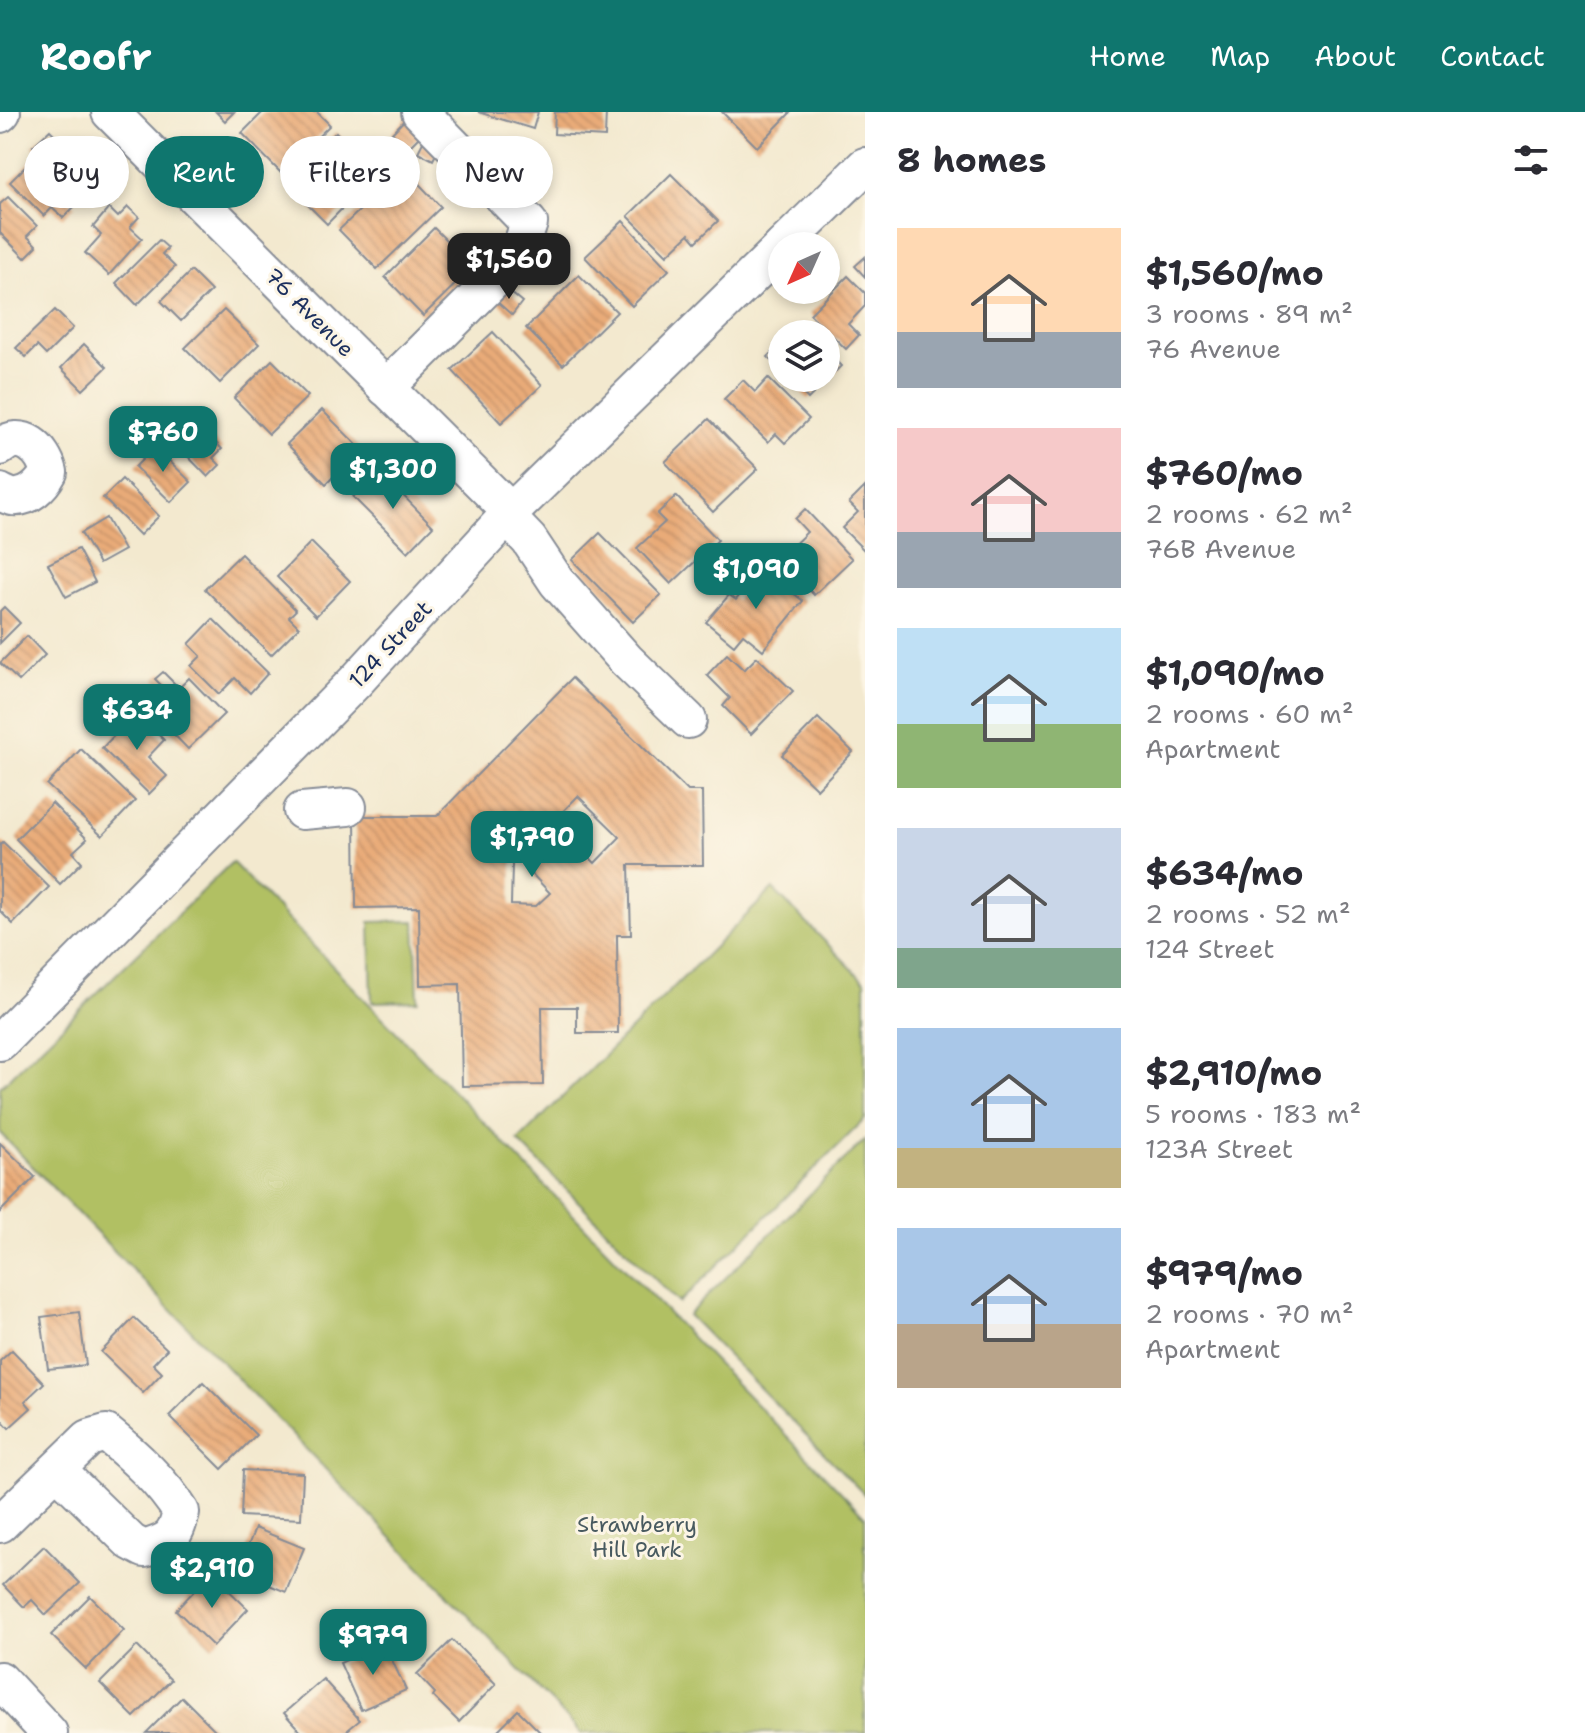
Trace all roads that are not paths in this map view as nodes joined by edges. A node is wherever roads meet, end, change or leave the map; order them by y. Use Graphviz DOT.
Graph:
graph roads {
  1 [pos="110,112"];
  2 [pos="420,112"];
  3 [pos="865,166"];
  4 [pos="798,232"];
  5 [pos="768,262"];
  6 [pos="386,388"];
  7 [pos="0,447"];
  8 [pos="0,492"];
  9 [pos="508,514"];
  10 [pos="688,720"];
  11 [pos="348,807"];
  12 [pos="302,811"];
  13 [pos="0,1042"];
  14 [pos="57,1470"];
  15 [pos="0,1524"];
  16 [pos="0,1680"];
  17 [pos="49,1733"];
  1 -- 6 [label="street, 76 Avenue"];
  2 -- 6 [label="street"];
  3 -- 4 [label="street, 124 Street"];
  5 -- 9 [label="street, 124 Street"];
  6 -- 9 [label="street, 76 Avenue"];
  7 -- 8 [label="street"];
  9 -- 10 [label="street, 76 Avenue"];
  9 -- 13 [label="street, 124 Street"];
  11 -- 12 [label="street"];
  14 -- 15 [label="street"];
  16 -- 17 [label="street"];
}
